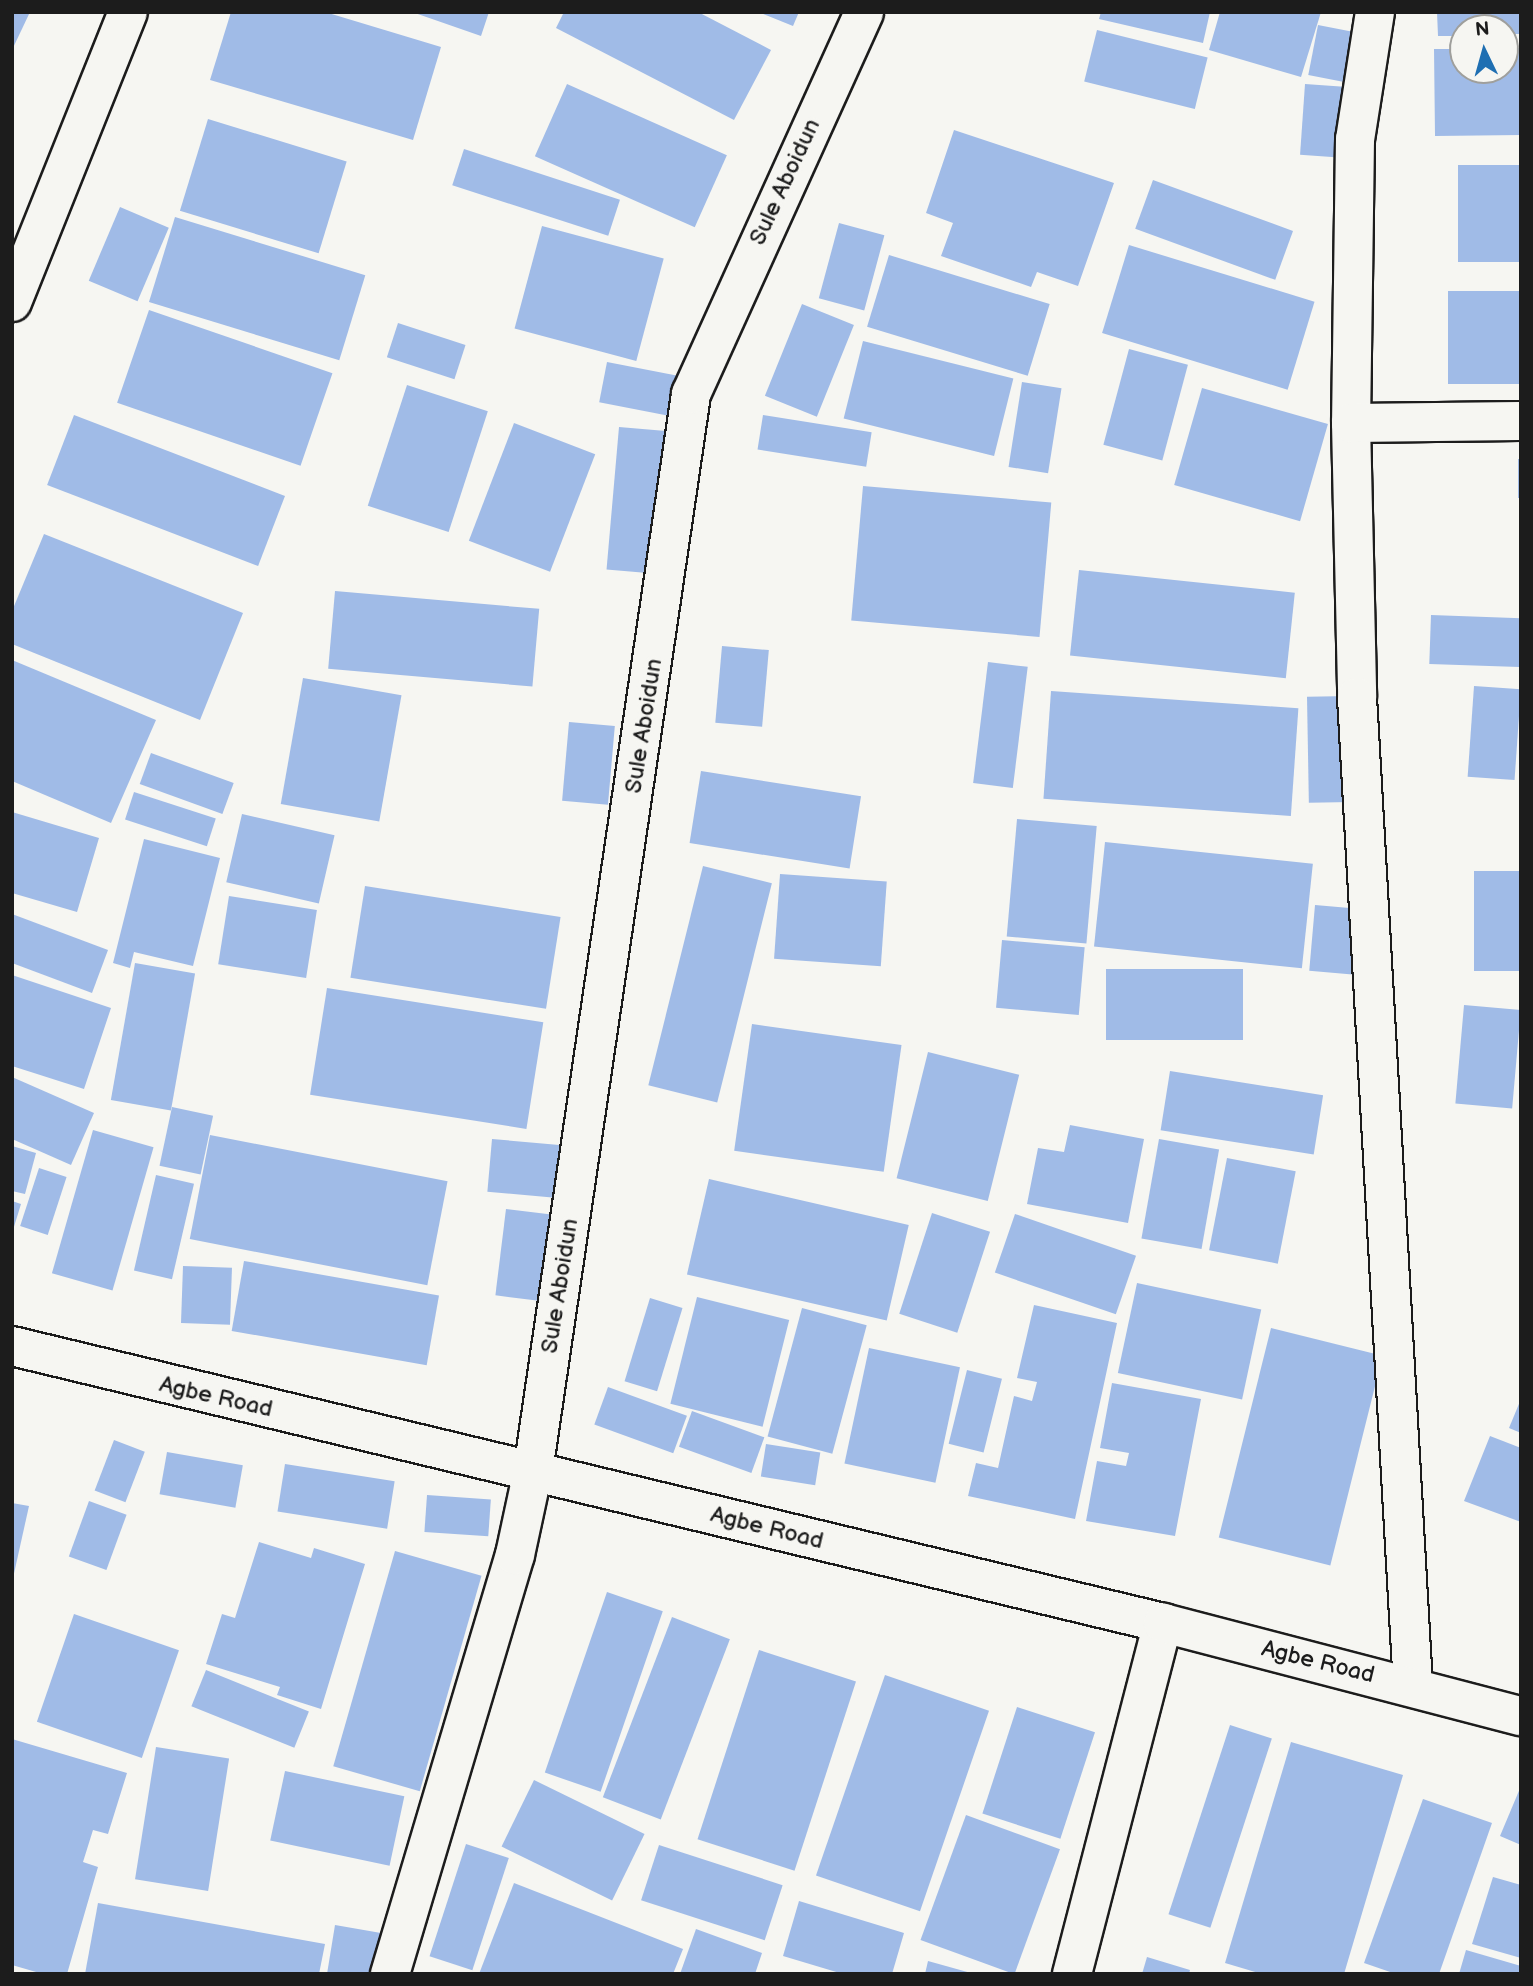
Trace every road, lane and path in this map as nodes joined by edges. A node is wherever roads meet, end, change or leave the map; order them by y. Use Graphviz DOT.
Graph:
graph roads {
  1 [pos="128,12"];
  2 [pos="863,12"];
  3 [pos="1376,12"];
  4 [pos="12,302"];
  5 [pos="1521,421"];
  6 [pos="1351,423"];
  7 [pos="12,1346"];
  8 [pos="533,1471"];
  9 [pos="1163,1623"];
  10 [pos="1413,1686"];
  11 [pos="1521,1716"];
  12 [pos="390,1974"];
  13 [pos="1072,1974"];
  1 -- 4 [label="street"];
  2 -- 8 [label="street, Sule Aboidun"];
  3 -- 6 [label="street"];
  5 -- 6 [label="street"];
  6 -- 10 [label="street"];
  7 -- 8 [label="street, Agbe Road"];
  8 -- 9 [label="street, Agbe Road"];
  8 -- 12 [label="street, Sule Aboidun"];
  9 -- 10 [label="street, Agbe Road"];
  9 -- 13 [label="street"];
  10 -- 11 [label="street, Agbe Road"];
}
